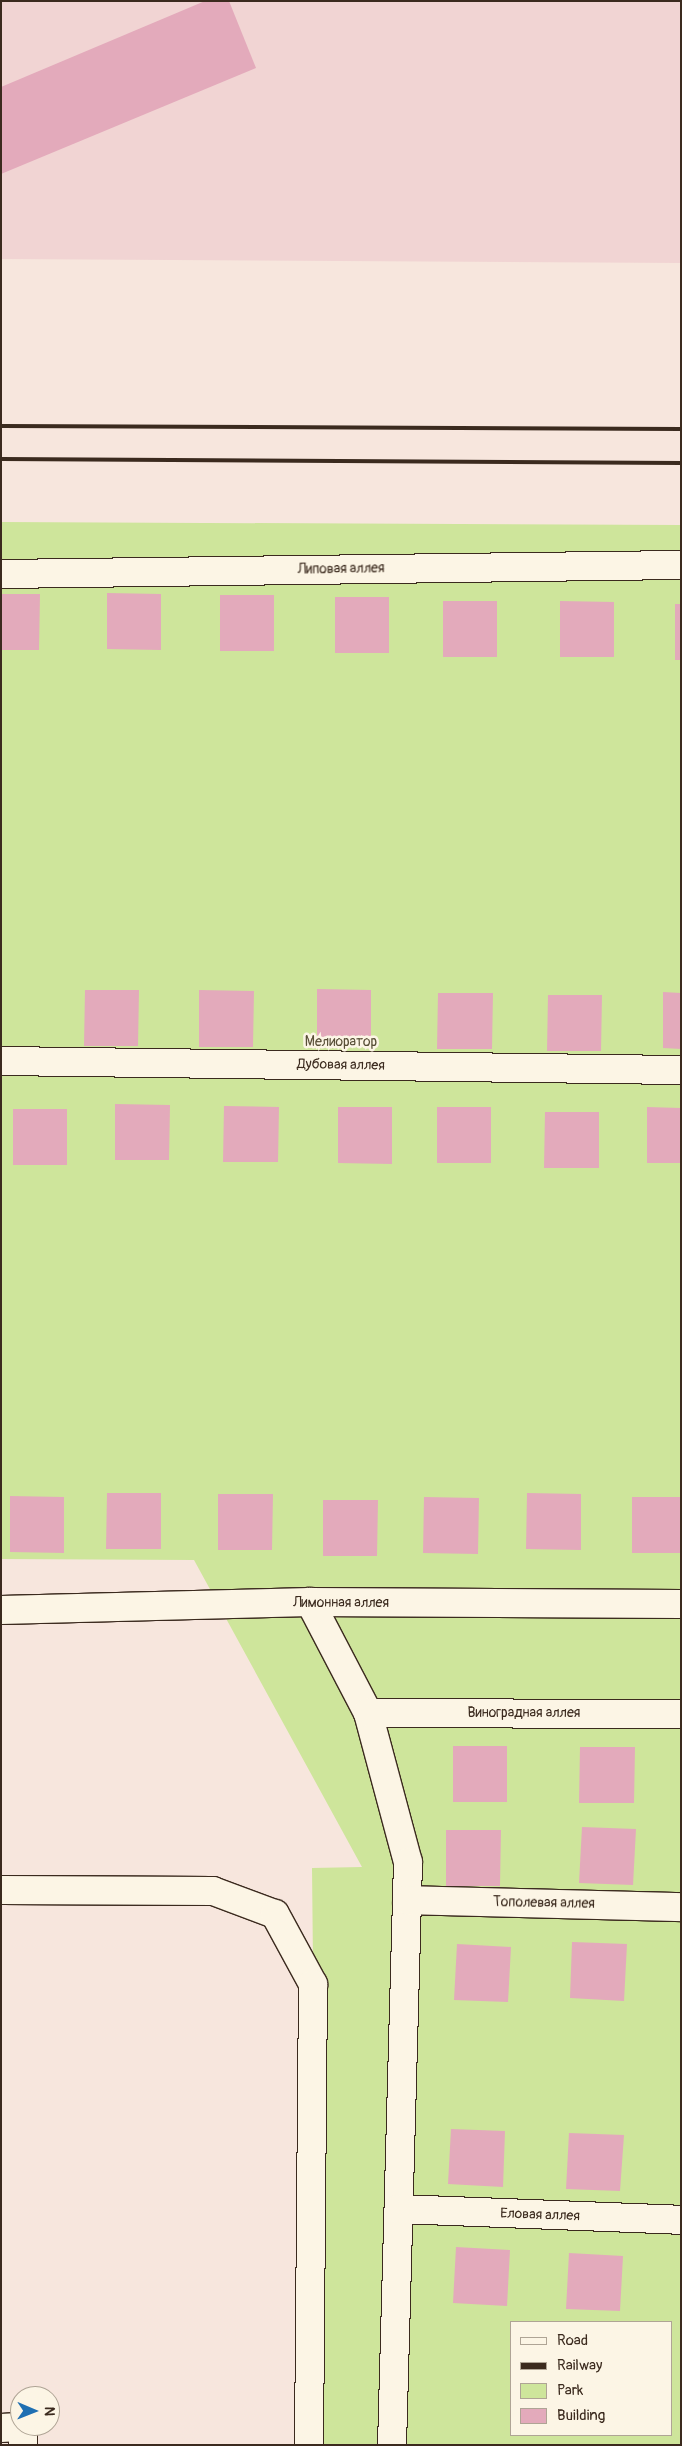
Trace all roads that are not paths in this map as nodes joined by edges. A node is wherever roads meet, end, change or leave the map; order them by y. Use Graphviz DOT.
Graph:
graph roads {
  1 [pos="681,564"];
  2 [pos="1,574"];
  3 [pos="1,1061"];
  4 [pos="681,1070"];
  5 [pos="310,1602"];
  6 [pos="681,1604"];
  7 [pos="1,1610"];
  8 [pos="368,1713"];
  9 [pos="681,1714"];
  10 [pos="1,1890"];
  11 [pos="407,1900"];
  12 [pos="681,1906"];
  13 [pos="399,2209"];
  14 [pos="681,2220"];
  15 [pos="1,2428"];
  16 [pos="23,2445"];
  17 [pos="309,2445"];
  18 [pos="392,2445"];
  1 -- 2 [label="street, Липовая аллея"];
  3 -- 4 [label="street, Дубовая аллея"];
  5 -- 6 [label="street, Лимонная аллея"];
  5 -- 7 [label="street, Лимонная аллея"];
  5 -- 8 [label="street"];
  8 -- 9 [label="street, Виноградная аллея"];
  8 -- 11 [label="street"];
  10 -- 17 [label="street"];
  11 -- 12 [label="street, Тополевая аллея"];
  11 -- 13 [label="street"];
  13 -- 14 [label="street, Еловая аллея"];
  13 -- 18 [label="street"];
  15 -- 16 [label="street"];
}
